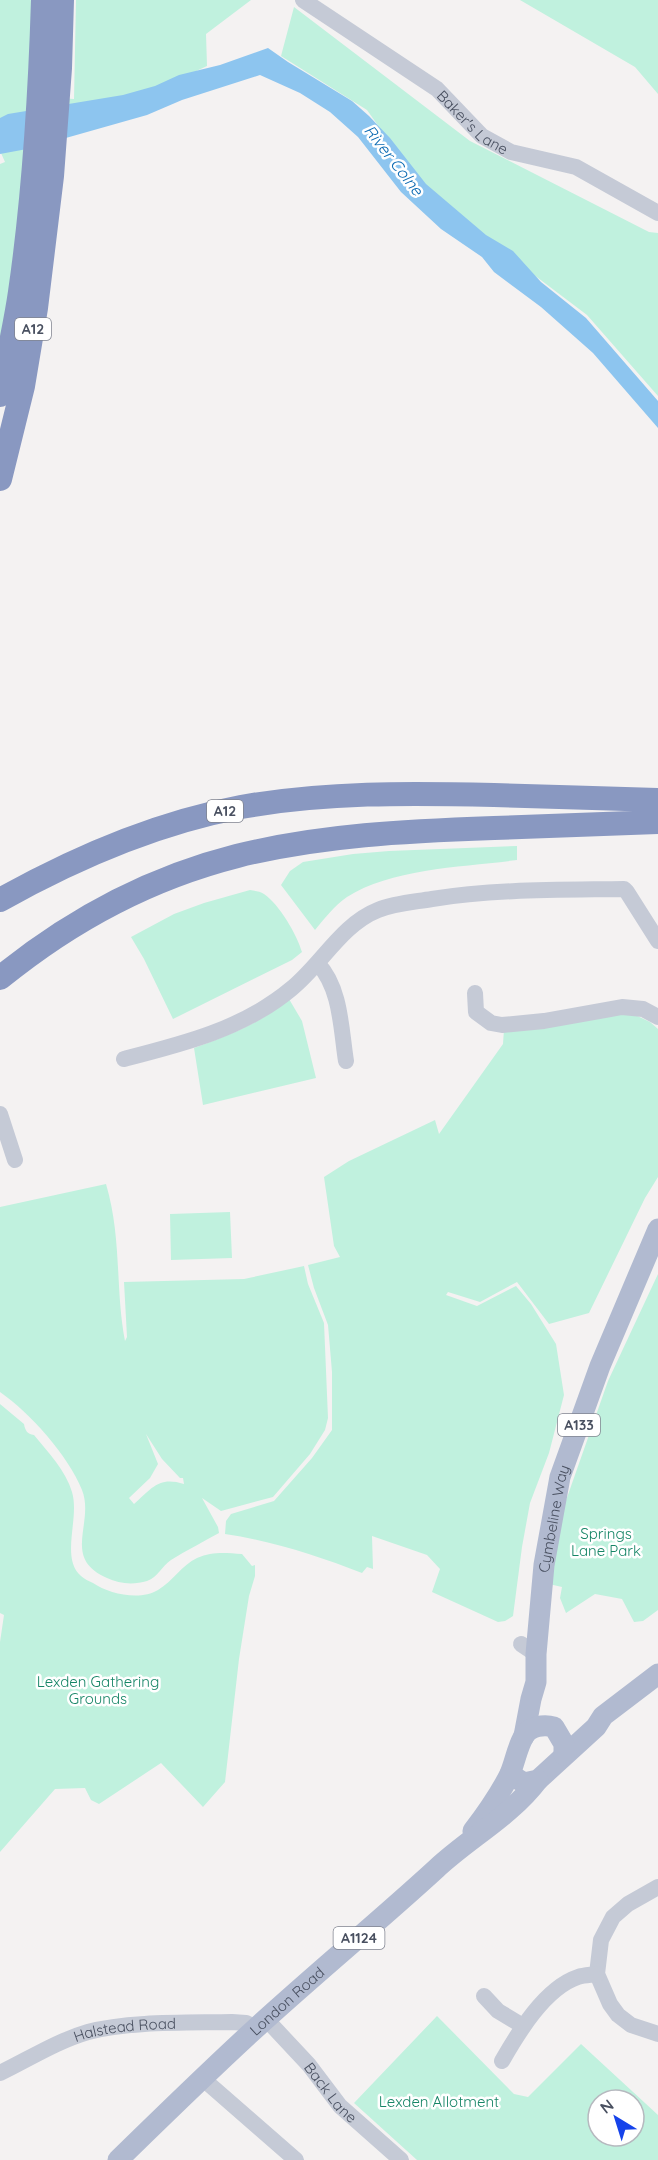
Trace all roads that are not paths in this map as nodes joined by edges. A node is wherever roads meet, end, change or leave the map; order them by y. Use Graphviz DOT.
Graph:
graph roads {
  1 [pos="43,0"];
  2 [pos="62,0"];
  3 [pos="303,0"];
  4 [pos="50,66"];
  5 [pos="43,175"];
  6 [pos="658,213"];
  7 [pos="0,396"];
  8 [pos="0,479"];
  9 [pos="658,800"];
  10 [pos="658,822"];
  11 [pos="0,900"];
  12 [pos="658,941"];
  13 [pos="318,964"];
  14 [pos="0,978"];
  15 [pos="475,993"];
  16 [pos="658,1017"];
  17 [pos="124,1059"];
  18 [pos="346,1061"];
  19 [pos="0,1114"];
  20 [pos="15,1160"];
  21 [pos="658,1229"];
  22 [pos="658,1674"];
  23 [pos="536,1682"];
  24 [pos="603,1716"];
  25 [pos="553,1728"];
  26 [pos="524,1736"];
  27 [pos="564,1755"];
  28 [pos="510,1774"];
  29 [pos="538,1780"];
  30 [pos="461,1846"];
  31 [pos="658,1887"];
  32 [pos="597,1974"];
  33 [pos="484,1996"];
  34 [pos="261,2024"];
  35 [pos="522,2026"];
  36 [pos="658,2034"];
  37 [pos="502,2061"];
  38 [pos="0,2073"];
  39 [pos="202,2078"];
  40 [pos="118,2160"];
  41 [pos="296,2160"];
  42 [pos="401,2160"];
  1 -- 4 [label="highway, A12"];
  2 -- 4 [label="highway, A12"];
  3 -- 6 [label="street, Baker's Lane"];
  4 -- 5 [label="highway, A12"];
  5 -- 7 [label="highway, A12"];
  5 -- 8 [label="highway, A12"];
  9 -- 11 [label="highway, A12"];
  10 -- 14 [label="highway"];
  12 -- 13 [label="street"];
  13 -- 17 [label="street"];
  13 -- 18 [label="street"];
  15 -- 16 [label="street"];
  19 -- 20 [label="street"];
  21 -- 23 [label="main road, Cymbeline Way / A133"];
  22 -- 24 [label="main road"];
  23 -- 25 [label="main road, Cymbeline Way / A133"];
  23 -- 26 [label="main road, Cymbeline Way / A133"];
  24 -- 25 [label="main road"];
  24 -- 27 [label="main road"];
  25 -- 26 [label="main road"];
  25 -- 27 [label="main road"];
  26 -- 28 [label="main road"];
  27 -- 29 [label="main road"];
  28 -- 29 [label="main road"];
  28 -- 30 [label="main road, London Road / A1124"];
  29 -- 30 [label="main road, London Road / A1124"];
  30 -- 34 [label="main road, London Road / A1124"];
  31 -- 32 [label="street"];
  32 -- 35 [label="street"];
  32 -- 36 [label="street"];
  33 -- 35 [label="street"];
  34 -- 38 [label="street, Halstead Road"];
  34 -- 39 [label="main road, London Road / A1124"];
  34 -- 42 [label="street, Back Lane"];
  35 -- 37 [label="street"];
  39 -- 40 [label="main road, London Road / A1124"];
  39 -- 41 [label="street"];
}
